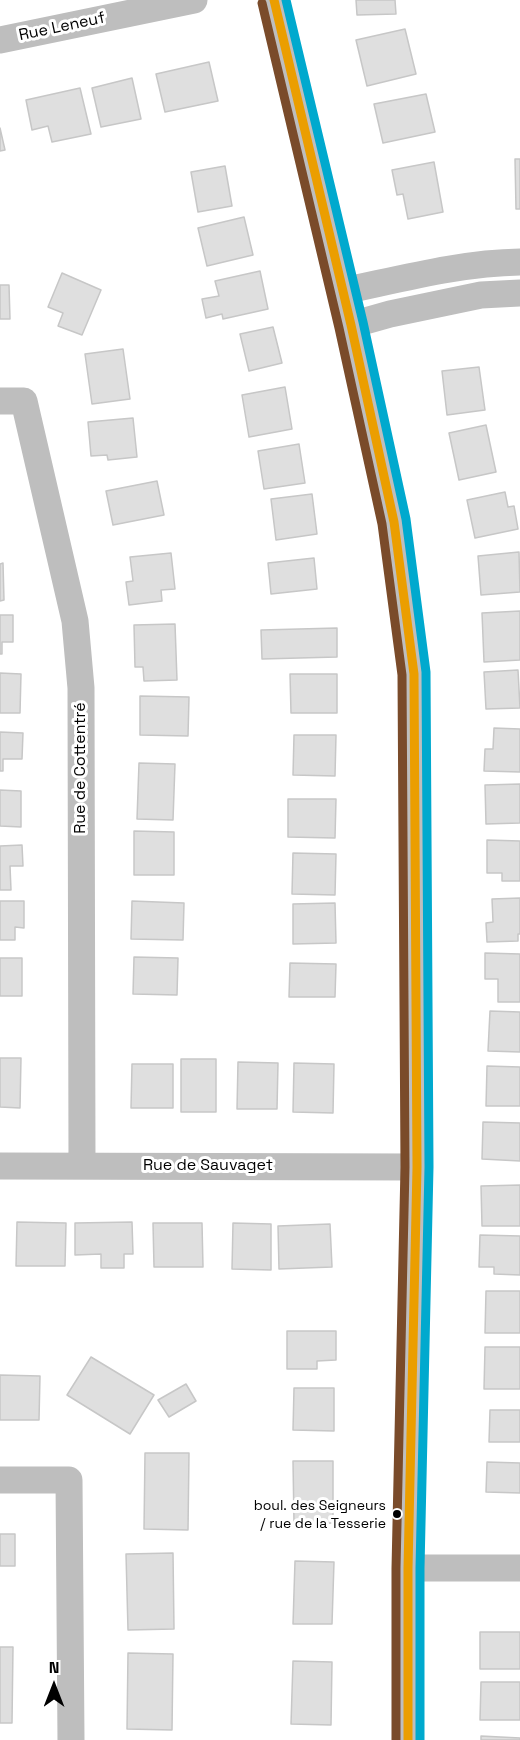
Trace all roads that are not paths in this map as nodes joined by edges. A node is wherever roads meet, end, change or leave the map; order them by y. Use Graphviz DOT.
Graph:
graph roads {
  1 [pos="194,0"];
  2 [pos="274,0"];
  3 [pos="0,40"];
  4 [pos="520,262"];
  5 [pos="343,291"];
  6 [pos="520,293"];
  7 [pos="351,325"];
  8 [pos="0,401"];
  9 [pos="0,1166"];
  10 [pos="82,1166"];
  11 [pos="417,1167"];
  12 [pos="0,1480"];
  13 [pos="408,1568"];
  14 [pos="520,1568"];
  15 [pos="71,1740"];
  16 [pos="408,1740"];
  1 -- 3 [label="street, Rue Leneuf"];
  2 -- 5 [label="street"];
  4 -- 5 [label="street"];
  5 -- 7 [label="street"];
  6 -- 7 [label="street"];
  7 -- 11 [label="street"];
  8 -- 10 [label="street, Rue de Cottentré"];
  9 -- 10 [label="street, Rue de Sauvaget"];
  10 -- 11 [label="street, Rue de Sauvaget"];
  11 -- 13 [label="street"];
  12 -- 15 [label="street"];
  13 -- 14 [label="street"];
  13 -- 16 [label="street"];
}
